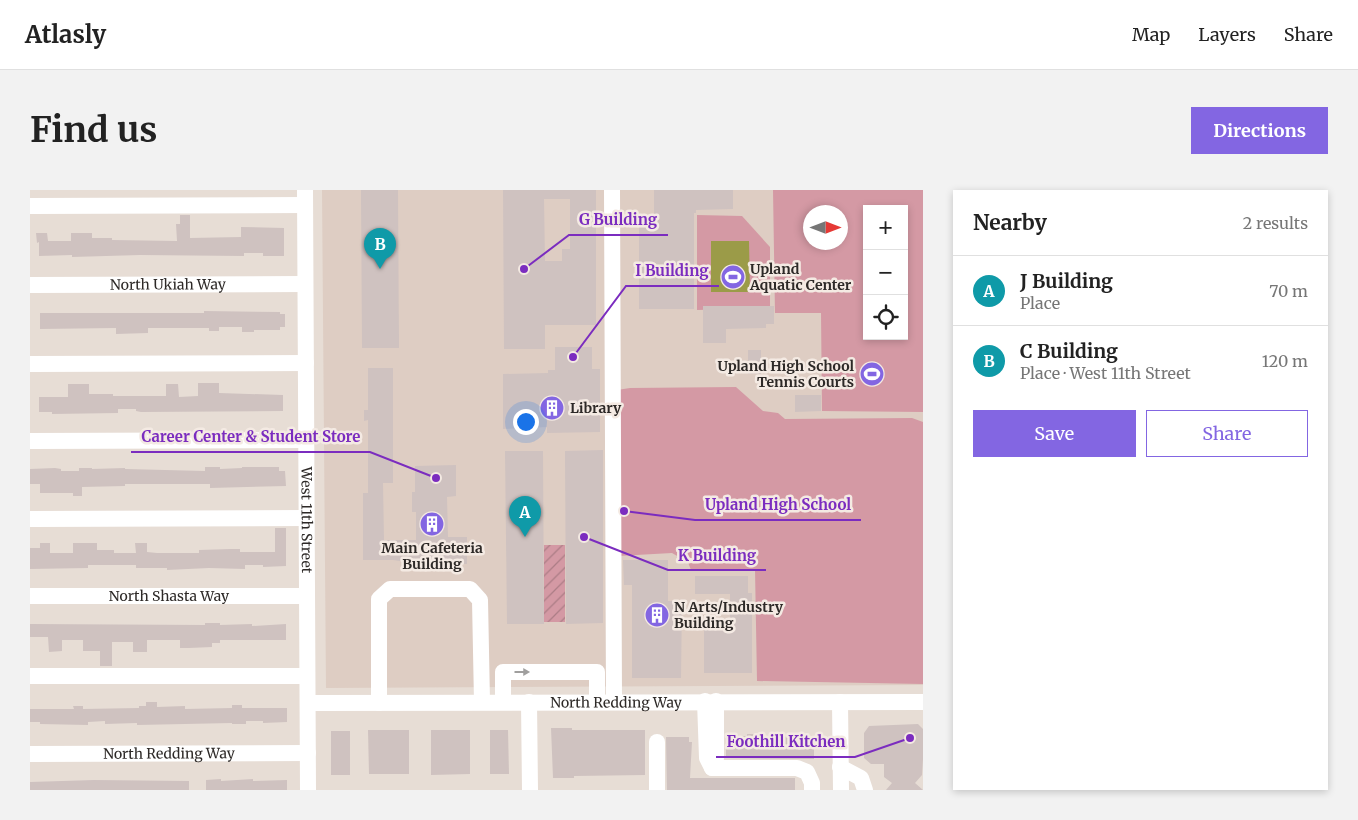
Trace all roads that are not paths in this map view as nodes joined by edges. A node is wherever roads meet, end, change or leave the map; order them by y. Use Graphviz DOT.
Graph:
graph roads {
  1 [pos="612,190"];
  2 [pos="305,198"];
  3 [pos="30,206"];
  4 [pos="306,284"];
  5 [pos="30,285"];
  6 [pos="306,363"];
  7 [pos="30,364"];
  8 [pos="306,440"];
  9 [pos="30,441"];
  10 [pos="306,518"];
  11 [pos="30,519"];
  12 [pos="30,596"];
  13 [pos="307,596"];
  14 [pos="30,676"];
  15 [pos="307,676"];
  16 [pos="614,701"];
  17 [pos="711,701"];
  18 [pos="482,702"];
  19 [pos="503,702"];
  20 [pos="529,702"];
  21 [pos="597,702"];
  22 [pos="840,702"];
  23 [pos="923,702"];
  24 [pos="308,703"];
  25 [pos="380,703"];
  26 [pos="657,742"];
  27 [pos="308,753"];
  28 [pos="30,754"];
  29 [pos="840,767"];
  30 [pos="308,790"];
  31 [pos="530,790"];
  32 [pos="657,790"];
  33 [pos="812,790"];
  34 [pos="841,790"];
  35 [pos="865,790"];
  1 -- 16 [label="street"];
  2 -- 3 [label="street"];
  2 -- 4 [label="street, West 11th Street"];
  4 -- 5 [label="street, North Ukiah Way"];
  4 -- 6 [label="street, West 11th Street"];
  6 -- 7 [label="street"];
  6 -- 8 [label="street, West 11th Street"];
  8 -- 9 [label="street"];
  8 -- 10 [label="street, West 11th Street"];
  10 -- 11 [label="street"];
  10 -- 13 [label="street, West 11th Street"];
  12 -- 13 [label="street, North Shasta Way"];
  13 -- 15 [label="street, West 11th Street"];
  14 -- 15 [label="street"];
  15 -- 24 [label="street, West 11th Street"];
  16 -- 17 [label="street, North Redding Way"];
  16 -- 21 [label="street, North Redding Way"];
  17 -- 22 [label="street, North Redding Way"];
  17 -- 33 [label="street"];
  18 -- 19 [label="street, North Redding Way"];
  18 -- 25 [label="street, North Redding Way"];
  18 -- 25 [label="street"];
  19 -- 20 [label="street, North Redding Way"];
  19 -- 21 [label="street, one-way"];
  20 -- 21 [label="street, North Redding Way"];
  20 -- 31 [label="street"];
  22 -- 23 [label="street, North Redding Way"];
  22 -- 29 [label="street"];
  24 -- 25 [label="street, North Redding Way"];
  24 -- 27 [label="street, West 11th Street"];
  26 -- 32 [label="street"];
  27 -- 28 [label="street, North Redding Way"];
  27 -- 30 [label="street, West 11th Street"];
  29 -- 34 [label="street"];
  29 -- 35 [label="street"];
}
